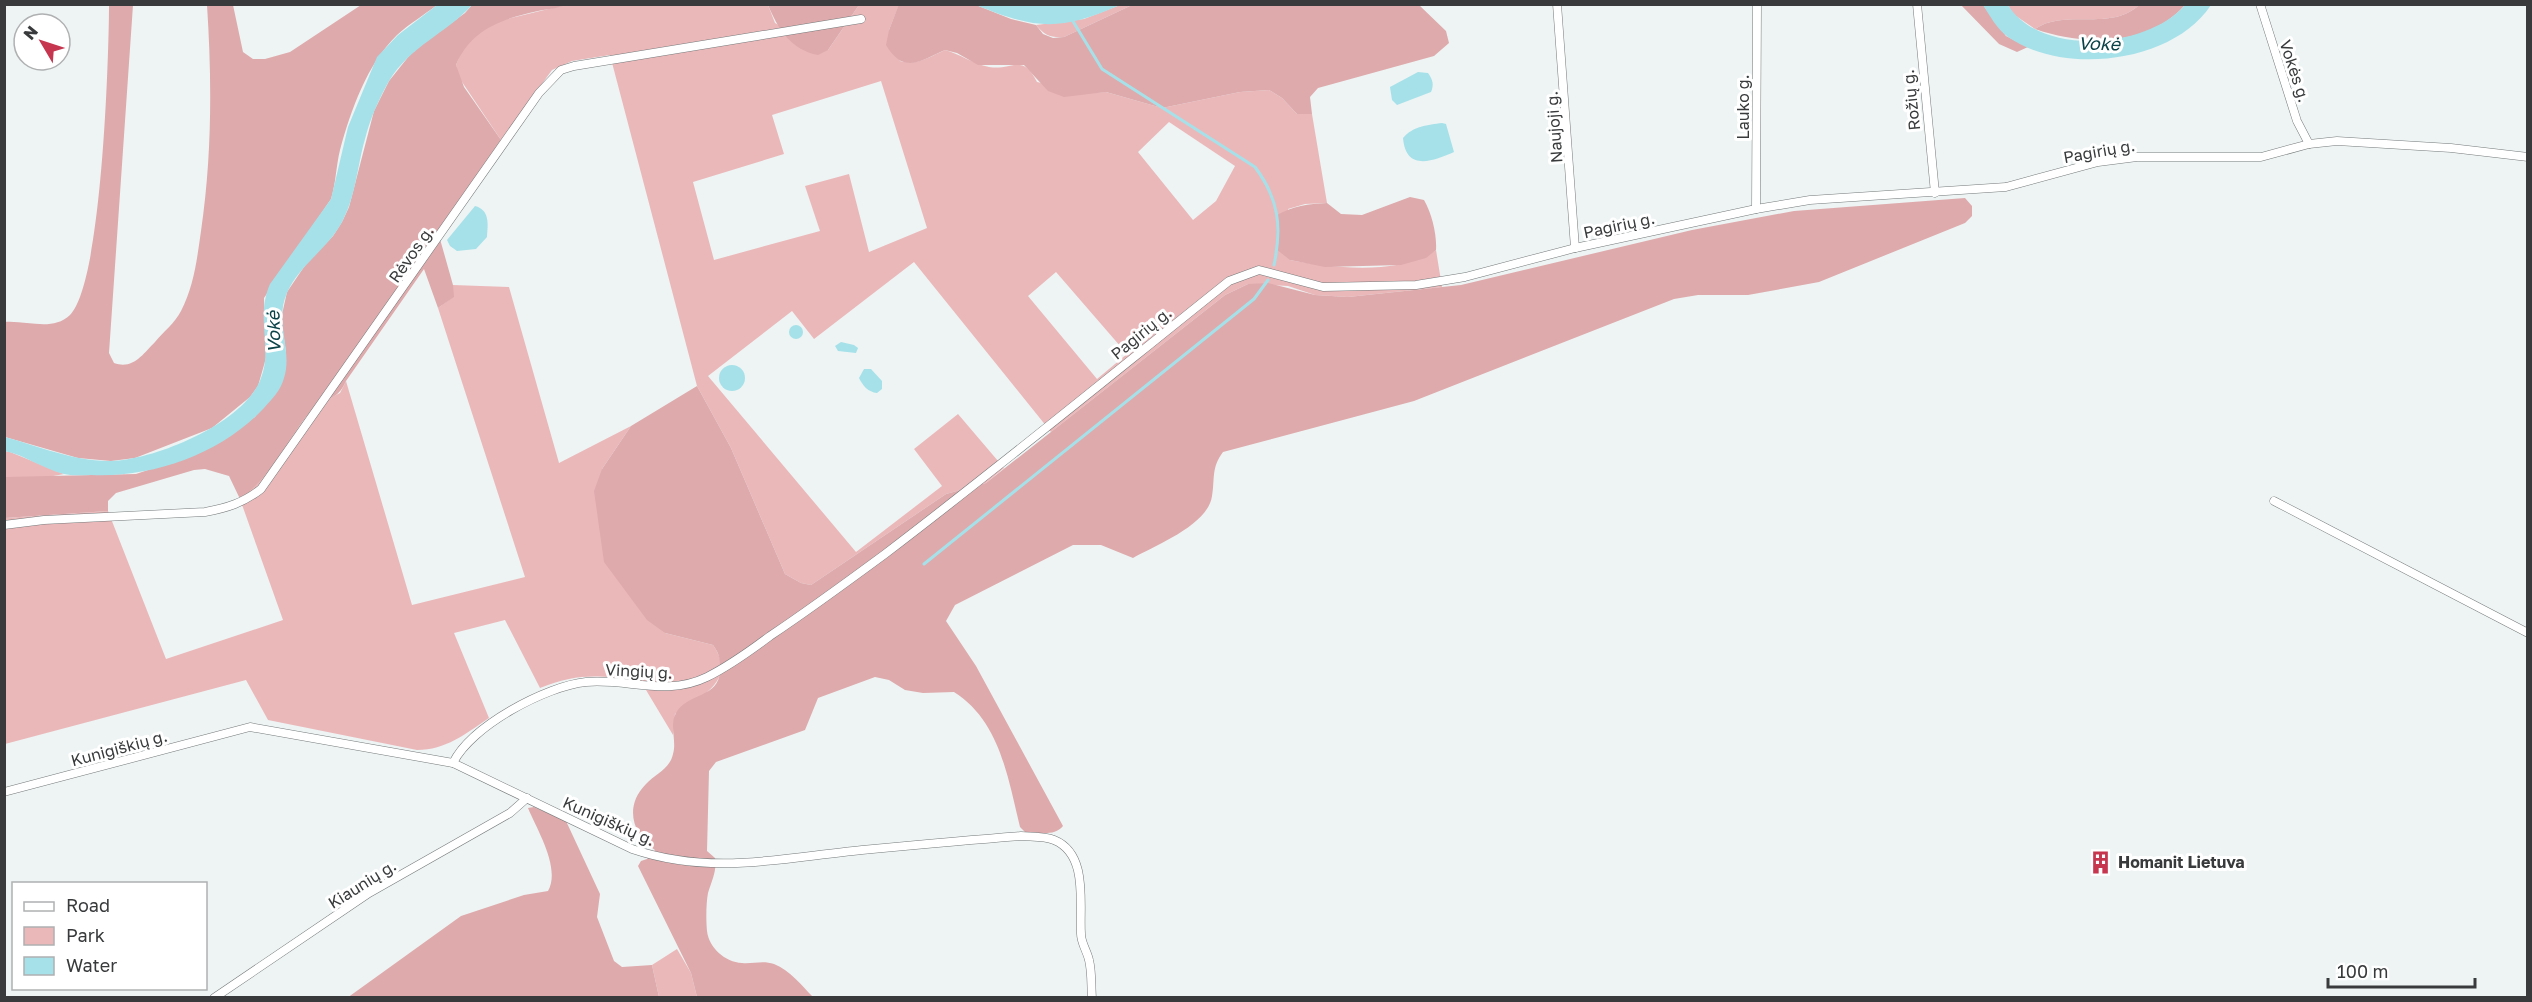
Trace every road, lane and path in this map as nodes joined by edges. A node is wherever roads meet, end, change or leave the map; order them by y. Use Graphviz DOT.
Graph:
graph roads {
  1 [pos="1557,4"];
  2 [pos="1757,4"];
  3 [pos="1917,4"];
  4 [pos="2252,4"];
  5 [pos="2260,7"];
  6 [pos="861,19"];
  7 [pos="2309,144"];
  8 [pos="2528,157"];
  9 [pos="1935,193"];
  10 [pos="1756,209"];
  11 [pos="1575,248"];
  12 [pos="2274,501"];
  13 [pos="4,525"];
  14 [pos="826,598"];
  15 [pos="2528,633"];
  16 [pos="453,763"];
  17 [pos="4,792"];
  18 [pos="527,798"];
  19 [pos="214,998"];
  20 [pos="1092,998"];
  1 -- 11 [label="street, Naujoji g."];
  2 -- 10 [label="street, Lauko g."];
  3 -- 9 [label="street, Rožių g."];
  4 -- 5 [label="street"];
  5 -- 7 [label="street, Vokės g."];
  6 -- 13 [label="street, Rėvos g."];
  7 -- 8 [label="street, Pagirių g."];
  7 -- 9 [label="street, Pagirių g."];
  9 -- 10 [label="street, Pagirių g."];
  10 -- 11 [label="street, Pagirių g."];
  11 -- 14 [label="street, Pagirių g."];
  12 -- 15 [label="street"];
  14 -- 16 [label="street, Vingių g."];
  16 -- 17 [label="street, Kunigiškių g."];
  16 -- 18 [label="street, Kunigiškių g."];
  18 -- 19 [label="street, Kiaunių g."];
  18 -- 20 [label="street, Kunigiškių g."];
}
